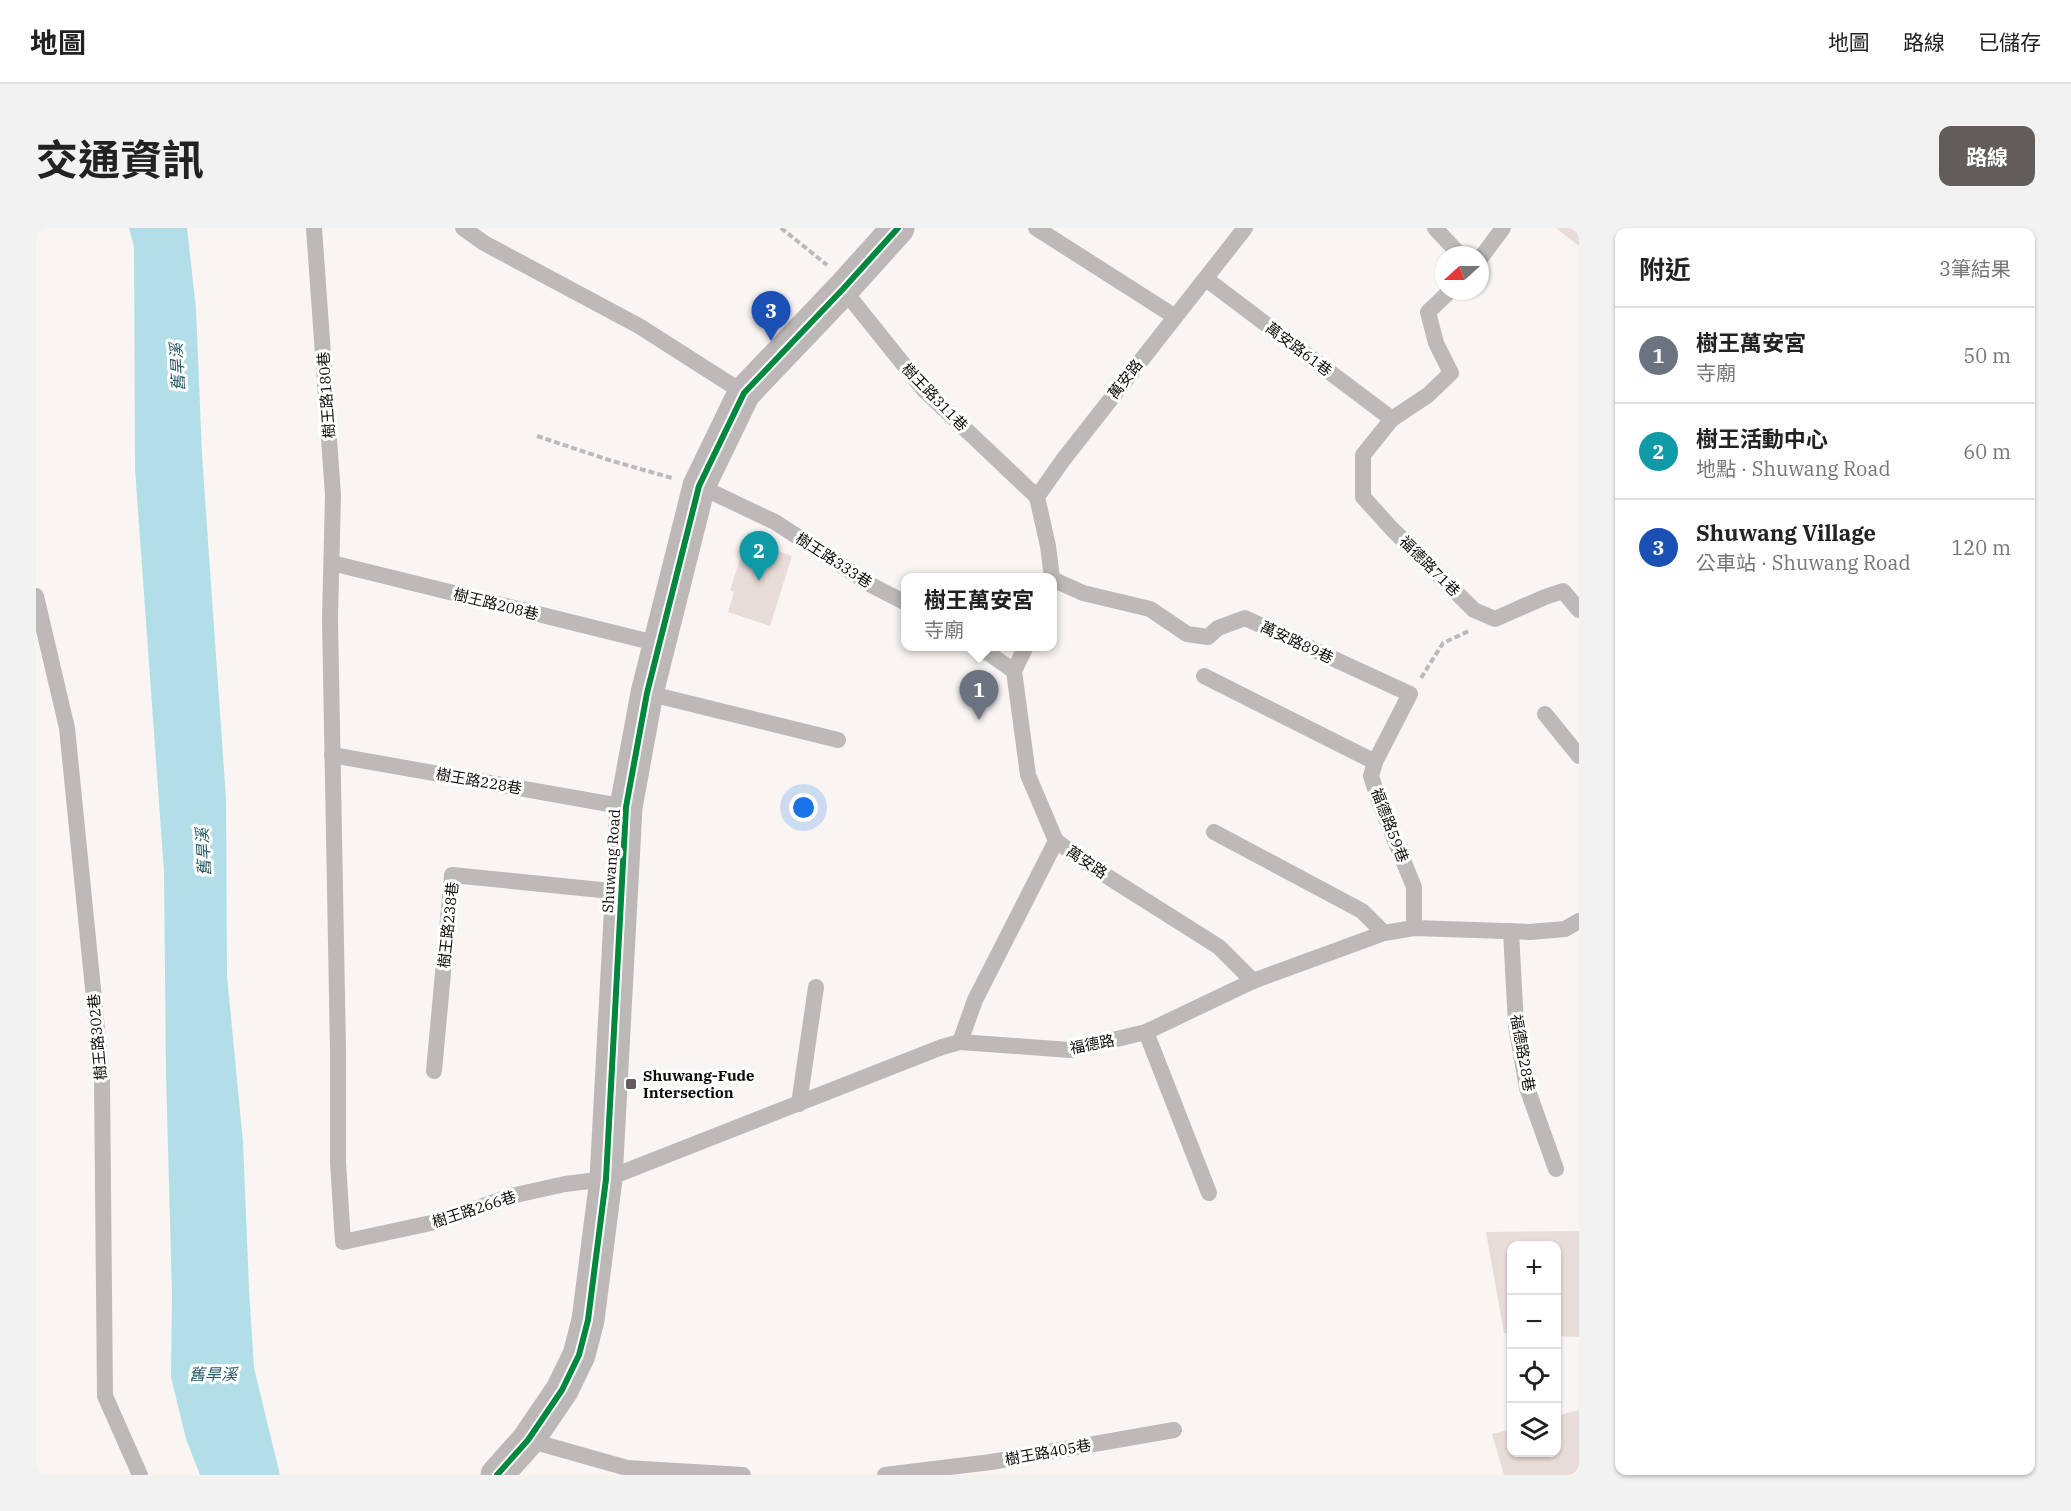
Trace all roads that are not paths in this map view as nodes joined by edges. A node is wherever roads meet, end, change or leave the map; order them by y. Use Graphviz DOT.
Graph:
graph roads {
  1 [pos="314,228"];
  2 [pos="463,228"];
  3 [pos="898,228"];
  4 [pos="1036,228"];
  5 [pos="1245,228"];
  6 [pos="1436,228"];
  7 [pos="1503,228"];
  8 [pos="1452,246"];
  9 [pos="1489,247"];
  10 [pos="1206,279"];
  11 [pos="843,289"];
  12 [pos="1441,300"];
  13 [pos="1174,316"];
  14 [pos="744,393"];
  15 [pos="1392,419"];
  16 [pos="699,486"];
  17 [pos="1037,497"];
  18 [pos="332,563"];
  19 [pos="1051,573"];
  20 [pos="1057,580"];
  21 [pos="36,596"];
  22 [pos="901,600"];
  23 [pos="1579,610"];
  24 [pos="659,644"];
  25 [pos="985,651"];
  26 [pos="1024,651"];
  27 [pos="1014,671"];
  28 [pos="1204,676"];
  29 [pos="647,693"];
  30 [pos="1410,694"];
  31 [pos="1545,714"];
  32 [pos="838,740"];
  33 [pos="332,755"];
  34 [pos="1579,756"];
  35 [pos="1375,762"];
  36 [pos="626,807"];
  37 [pos="1214,832"];
  38 [pos="1056,841"];
  39 [pos="621,892"];
  40 [pos="1579,921"];
  41 [pos="1414,928"];
  42 [pos="1511,932"];
  43 [pos="1384,933"];
  44 [pos="1253,981"];
  45 [pos="816,987"];
  46 [pos="1146,1032"];
  47 [pos="960,1042"];
  48 [pos="434,1071"];
  49 [pos="799,1104"];
  50 [pos="1556,1169"];
  51 [pos="606,1179"];
  52 [pos="1209,1193"];
  53 [pos="343,1242"];
  54 [pos="1174,1430"];
  55 [pos="528,1440"];
  56 [pos="140,1475"];
  57 [pos="497,1475"];
  58 [pos="743,1475"];
  59 [pos="885,1475"];
  1 -- 18 [label="lane, 樹王路180巷"];
  2 -- 14 [label="lane"];
  3 -- 11 [label="street, Shuwang Road"];
  4 -- 13 [label="lane"];
  5 -- 10 [label="lane, 萬安路"];
  6 -- 8 [label="lane"];
  7 -- 9 [label="lane"];
  10 -- 13 [label="lane, 萬安路"];
  10 -- 15 [label="lane, 萬安路61巷"];
  11 -- 14 [label="street, Shuwang Road"];
  11 -- 17 [label="lane, 樹王路311巷"];
  12 -- 15 [label="lane, 福德路71巷"];
  13 -- 17 [label="lane, 萬安路"];
  14 -- 16 [label="street, Shuwang Road"];
  15 -- 23 [label="lane, 福德路71巷"];
  16 -- 22 [label="lane, 樹王路333巷"];
  16 -- 24 [label="street, Shuwang Road"];
  17 -- 19 [label="lane"];
  18 -- 24 [label="lane, 樹王路208巷"];
  18 -- 33 [label="lane, 樹王路180巷"];
  20 -- 30 [label="lane, 萬安路89巷"];
  21 -- 56 [label="lane, 樹王路302巷"];
  24 -- 29 [label="street, Shuwang Road"];
  25 -- 27 [label="lane"];
  26 -- 27 [label="lane"];
  27 -- 38 [label="lane, 萬安路"];
  28 -- 35 [label="lane"];
  29 -- 32 [label="lane"];
  29 -- 36 [label="street, Shuwang Road"];
  30 -- 35 [label="lane, 福德路59巷"];
  31 -- 34 [label="lane"];
  33 -- 36 [label="lane, 樹王路228巷"];
  33 -- 53 [label="lane, 樹王路180巷"];
  35 -- 41 [label="lane, 福德路59巷"];
  36 -- 39 [label="street, Shuwang Road"];
  37 -- 43 [label="lane"];
  38 -- 44 [label="lane, 萬安路"];
  38 -- 47 [label="lane"];
  39 -- 48 [label="lane, 樹王路238巷"];
  39 -- 51 [label="street, Shuwang Road"];
  40 -- 42 [label="lane, 福德路"];
  41 -- 42 [label="lane, 福德路"];
  41 -- 43 [label="lane, 福德路"];
  42 -- 50 [label="lane, 福德路28巷"];
  43 -- 44 [label="lane, 福德路"];
  44 -- 46 [label="lane, 福德路"];
  45 -- 49 [label="lane"];
  46 -- 47 [label="lane, 福德路"];
  46 -- 52 [label="lane"];
  47 -- 49 [label="lane, 福德路"];
  49 -- 51 [label="lane, 福德路"];
  51 -- 53 [label="lane, 樹王路266巷"];
  51 -- 55 [label="street, Shuwang Road"];
  54 -- 59 [label="lane, 樹王路405巷"];
  55 -- 57 [label="street, Shuwang Road"];
  55 -- 58 [label="lane"];
}
